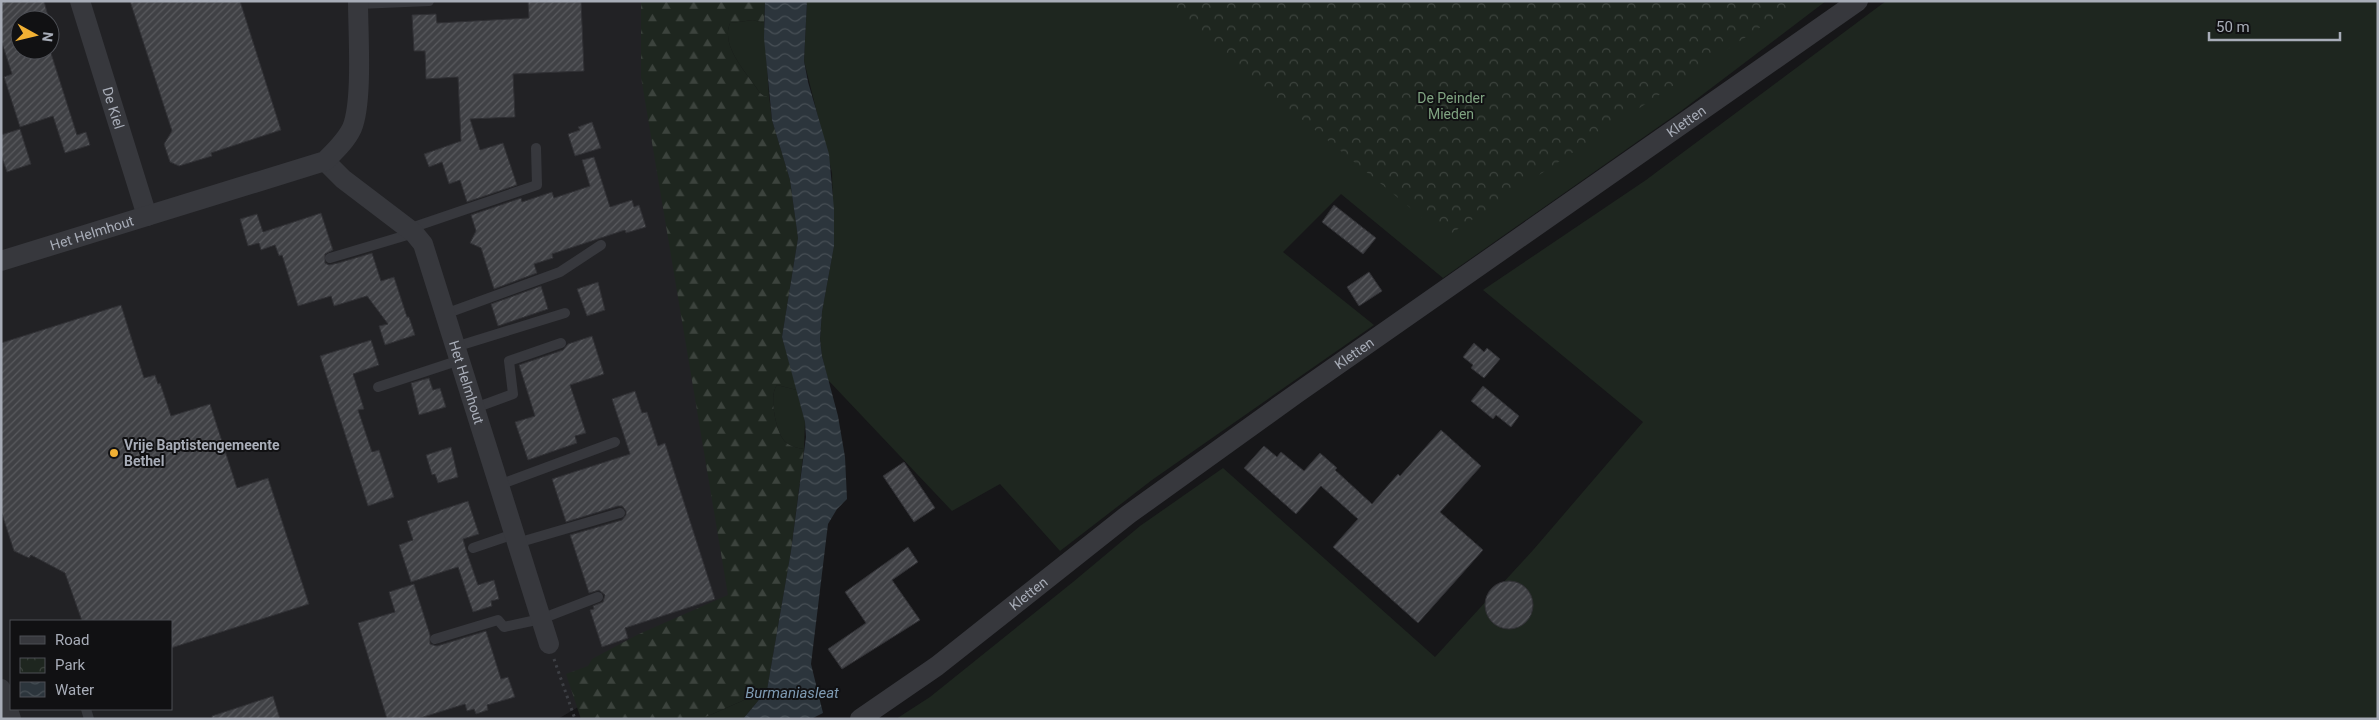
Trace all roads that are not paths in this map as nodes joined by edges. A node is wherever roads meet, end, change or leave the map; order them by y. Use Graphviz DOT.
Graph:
graph roads {
  1 [pos="80,1"];
  2 [pos="429,1"];
  3 [pos="1858,1"];
  4 [pos="358,3"];
  5 [pos="536,148"];
  6 [pos="325,161"];
  7 [pos="147,216"];
  8 [pos="411,231"];
  9 [pos="601,245"];
  10 [pos="330,258"];
  11 [pos="1,262"];
  12 [pos="565,313"];
  13 [pos="445,314"];
  14 [pos="561,344"];
  15 [pos="458,354"];
  16 [pos="378,387"];
  17 [pos="475,408"];
  18 [pos="615,442"];
  19 [pos="499,485"];
  20 [pos="620,513"];
  21 [pos="516,538"];
  22 [pos="473,548"];
  23 [pos="598,597"];
  24 [pos="541,619"];
  25 [pos="435,640"];
  26 [pos="549,644"];
  27 [pos="5,693"];
  28 [pos="11,719"];
  29 [pos="860,719"];
  1 -- 7 [label="street, De Kiel"];
  2 -- 4 [label="lane"];
  3 -- 29 [label="street, Kletten"];
  4 -- 6 [label="street, Het Helmhout"];
  5 -- 8 [label="lane"];
  6 -- 7 [label="street, Het Helmhout"];
  6 -- 8 [label="street, Het Helmhout"];
  7 -- 11 [label="street, Het Helmhout"];
  8 -- 10 [label="lane"];
  8 -- 13 [label="street, Het Helmhout"];
  9 -- 13 [label="lane"];
  12 -- 15 [label="lane"];
  13 -- 15 [label="street, Het Helmhout"];
  14 -- 17 [label="lane"];
  15 -- 16 [label="lane"];
  15 -- 17 [label="street, Het Helmhout"];
  17 -- 19 [label="street, Het Helmhout"];
  18 -- 19 [label="lane"];
  19 -- 21 [label="street, Het Helmhout"];
  20 -- 21 [label="lane"];
  21 -- 22 [label="lane"];
  21 -- 24 [label="street, Het Helmhout"];
  23 -- 24 [label="lane"];
  24 -- 25 [label="lane"];
  24 -- 26 [label="street, Het Helmhout"];
  27 -- 28 [label="street"];
}
